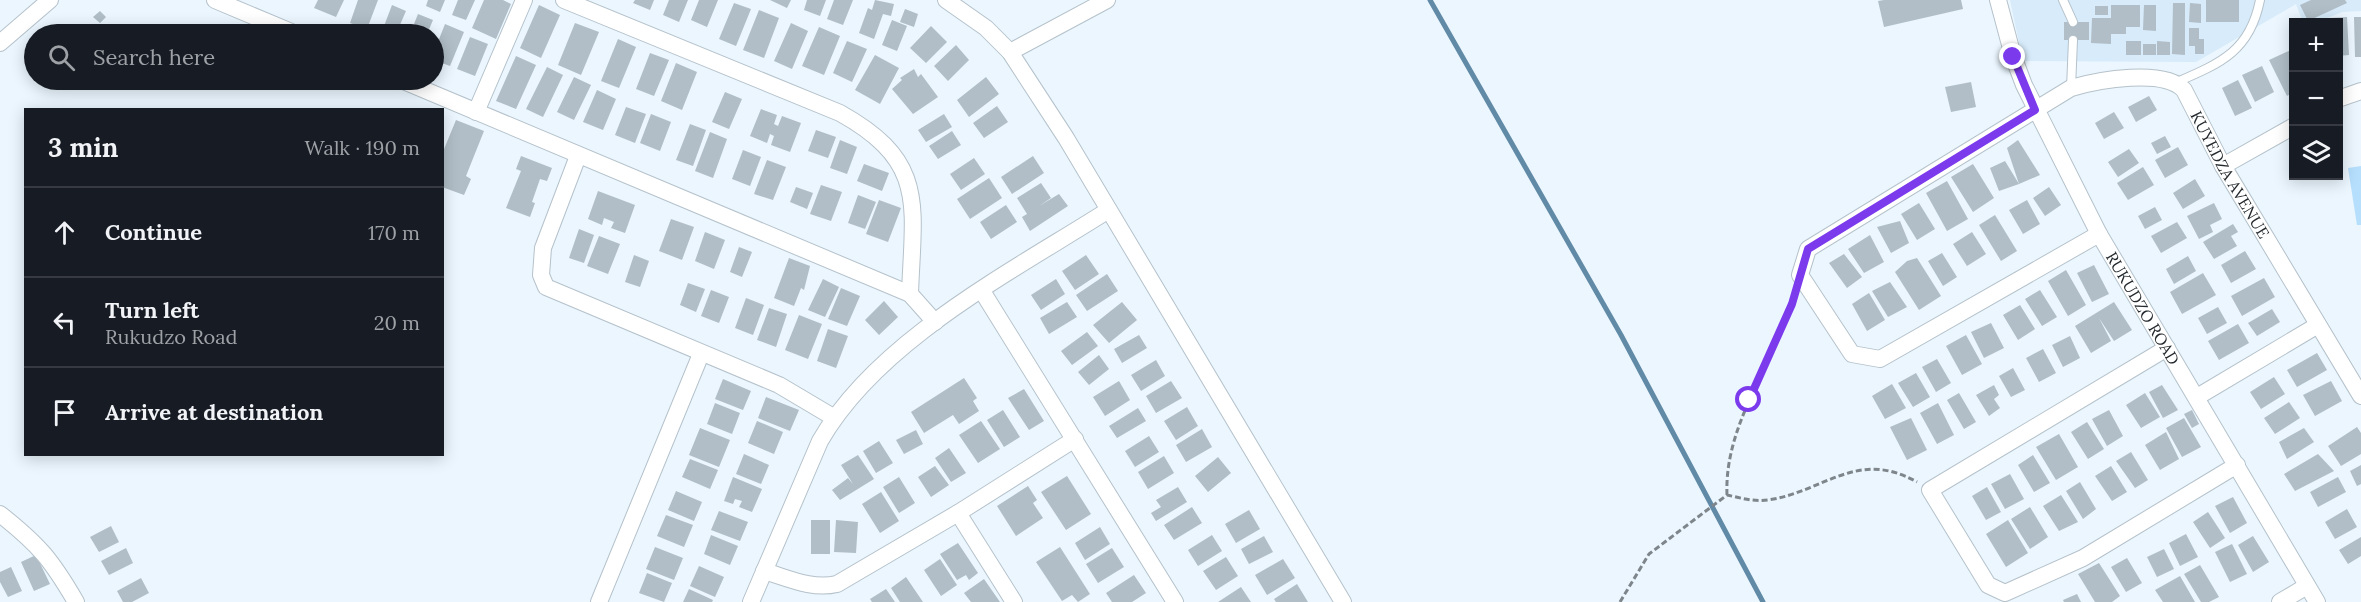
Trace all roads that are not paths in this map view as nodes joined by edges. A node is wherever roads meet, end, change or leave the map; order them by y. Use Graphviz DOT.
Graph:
graph roads {
  1 [pos="50,0"];
  2 [pos="215,0"];
  3 [pos="524,0"];
  4 [pos="564,0"];
  5 [pos="945,0"];
  6 [pos="1107,0"];
  7 [pos="1998,0"];
  8 [pos="2063,0"];
  9 [pos="2260,0"];
  10 [pos="2073,22"];
  11 [pos="272,24"];
  12 [pos="2073,40"];
  13 [pos="0,43"];
  14 [pos="1010,52"];
  15 [pos="2177,82"];
  16 [pos="2071,88"];
  17 [pos="424,90"];
  18 [pos="2361,91"];
  19 [pos="2343,97"];
  20 [pos="2035,110"];
  21 [pos="476,112"];
  22 [pos="2289,129"];
  23 [pos="578,156"];
  24 [pos="2223,166"];
  25 [pos="1107,211"];
  26 [pos="2099,234"];
  27 [pos="982,291"];
  28 [pos="910,294"];
  29 [pos="935,322"];
  30 [pos="2318,325"];
  31 [pos="2168,348"];
  32 [pos="701,354"];
  33 [pos="2361,396"];
  34 [pos="2197,397"];
  35 [pos="833,417"];
  36 [pos="1075,439"];
  37 [pos="2237,465"];
  38 [pos="958,513"];
  39 [pos="0,514"];
  40 [pos="764,571"];
  41 [pos="2307,586"];
  42 [pos="76,602"];
  43 [pos="599,602"];
  44 [pos="751,602"];
  45 [pos="1014,602"];
  46 [pos="1175,602"];
  47 [pos="1343,602"];
  48 [pos="2280,602"];
  49 [pos="2317,602"];
  1 -- 13 [label="street"];
  2 -- 11 [label="street"];
  3 -- 21 [label="street"];
  4 -- 28 [label="street"];
  5 -- 14 [label="street"];
  6 -- 14 [label="street"];
  7 -- 20 [label="street, RUKUDZO ROAD"];
  8 -- 10 [label="lane"];
  9 -- 15 [label="lane"];
  12 -- 16 [label="lane"];
  14 -- 25 [label="street"];
  15 -- 16 [label="street"];
  15 -- 24 [label="street, KUYEDZA AVENUE"];
  16 -- 20 [label="street"];
  17 -- 21 [label="street"];
  18 -- 19 [label="street"];
  20 -- 26 [label="street, RUKUDZO ROAD"];
  20 -- 26 [label="street"];
  21 -- 23 [label="street"];
  22 -- 24 [label="street"];
  23 -- 28 [label="street"];
  23 -- 32 [label="street"];
  24 -- 30 [label="street, KUYEDZA AVENUE"];
  25 -- 27 [label="street"];
  25 -- 47 [label="street"];
  26 -- 31 [label="street, RUKUDZO ROAD"];
  27 -- 29 [label="street"];
  27 -- 36 [label="street"];
  28 -- 29 [label="street"];
  29 -- 35 [label="street"];
  30 -- 33 [label="street, KUYEDZA AVENUE"];
  30 -- 34 [label="street"];
  31 -- 34 [label="street, RUKUDZO ROAD"];
  31 -- 37 [label="street"];
  32 -- 35 [label="street"];
  32 -- 43 [label="street"];
  34 -- 37 [label="street, RUKUDZO ROAD"];
  35 -- 40 [label="street"];
  36 -- 38 [label="street"];
  36 -- 46 [label="street"];
  37 -- 41 [label="street, RUKUDZO ROAD"];
  38 -- 40 [label="street"];
  38 -- 45 [label="street"];
  39 -- 42 [label="street"];
  40 -- 44 [label="street"];
  41 -- 48 [label="street"];
  41 -- 49 [label="street, RUKUDZO ROAD"];
}
